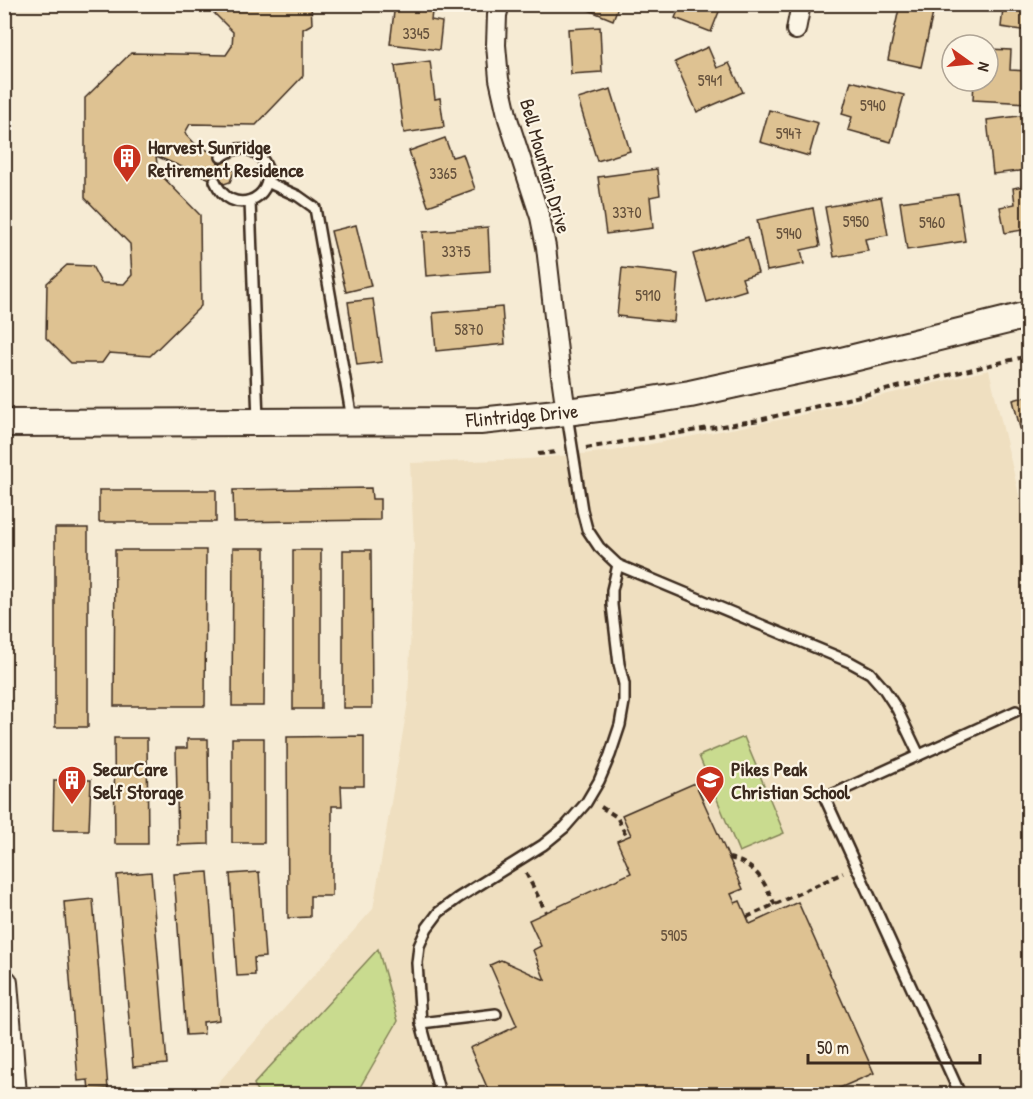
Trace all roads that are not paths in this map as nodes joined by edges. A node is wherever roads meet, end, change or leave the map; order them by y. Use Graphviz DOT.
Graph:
graph roads {
  1 [pos="500,4"];
  2 [pos="801,4"];
  3 [pos="796,30"];
  4 [pos="221,157"];
  5 [pos="215,182"];
  6 [pos="267,182"];
  7 [pos="250,201"];
  8 [pos="1029,315"];
  9 [pos="566,412"];
  10 [pos="258,422"];
  11 [pos="353,422"];
  12 [pos="4,423"];
  13 [pos="618,565"];
  14 [pos="1016,711"];
  15 [pos="919,755"];
  16 [pos="4,983"];
  17 [pos="496,1014"];
  18 [pos="421,1023"];
  19 [pos="13,1095"];
  20 [pos="440,1095"];
  21 [pos="960,1095"];
  1 -- 9 [label="street, Bell Mountain Drive"];
  2 -- 3 [label="street"];
  4 -- 6 [label="lane"];
  5 -- 7 [label="lane"];
  6 -- 7 [label="lane"];
  6 -- 11 [label="lane"];
  7 -- 10 [label="lane"];
  8 -- 9 [label="street, Flintridge Drive"];
  9 -- 11 [label="street, Flintridge Drive"];
  9 -- 13 [label="lane"];
  10 -- 11 [label="street, Flintridge Drive"];
  10 -- 12 [label="street, Flintridge Drive"];
  13 -- 15 [label="lane"];
  13 -- 18 [label="lane"];
  14 -- 15 [label="lane"];
  15 -- 21 [label="lane"];
  16 -- 19 [label="street"];
  17 -- 18 [label="lane"];
  18 -- 20 [label="lane"];
}
